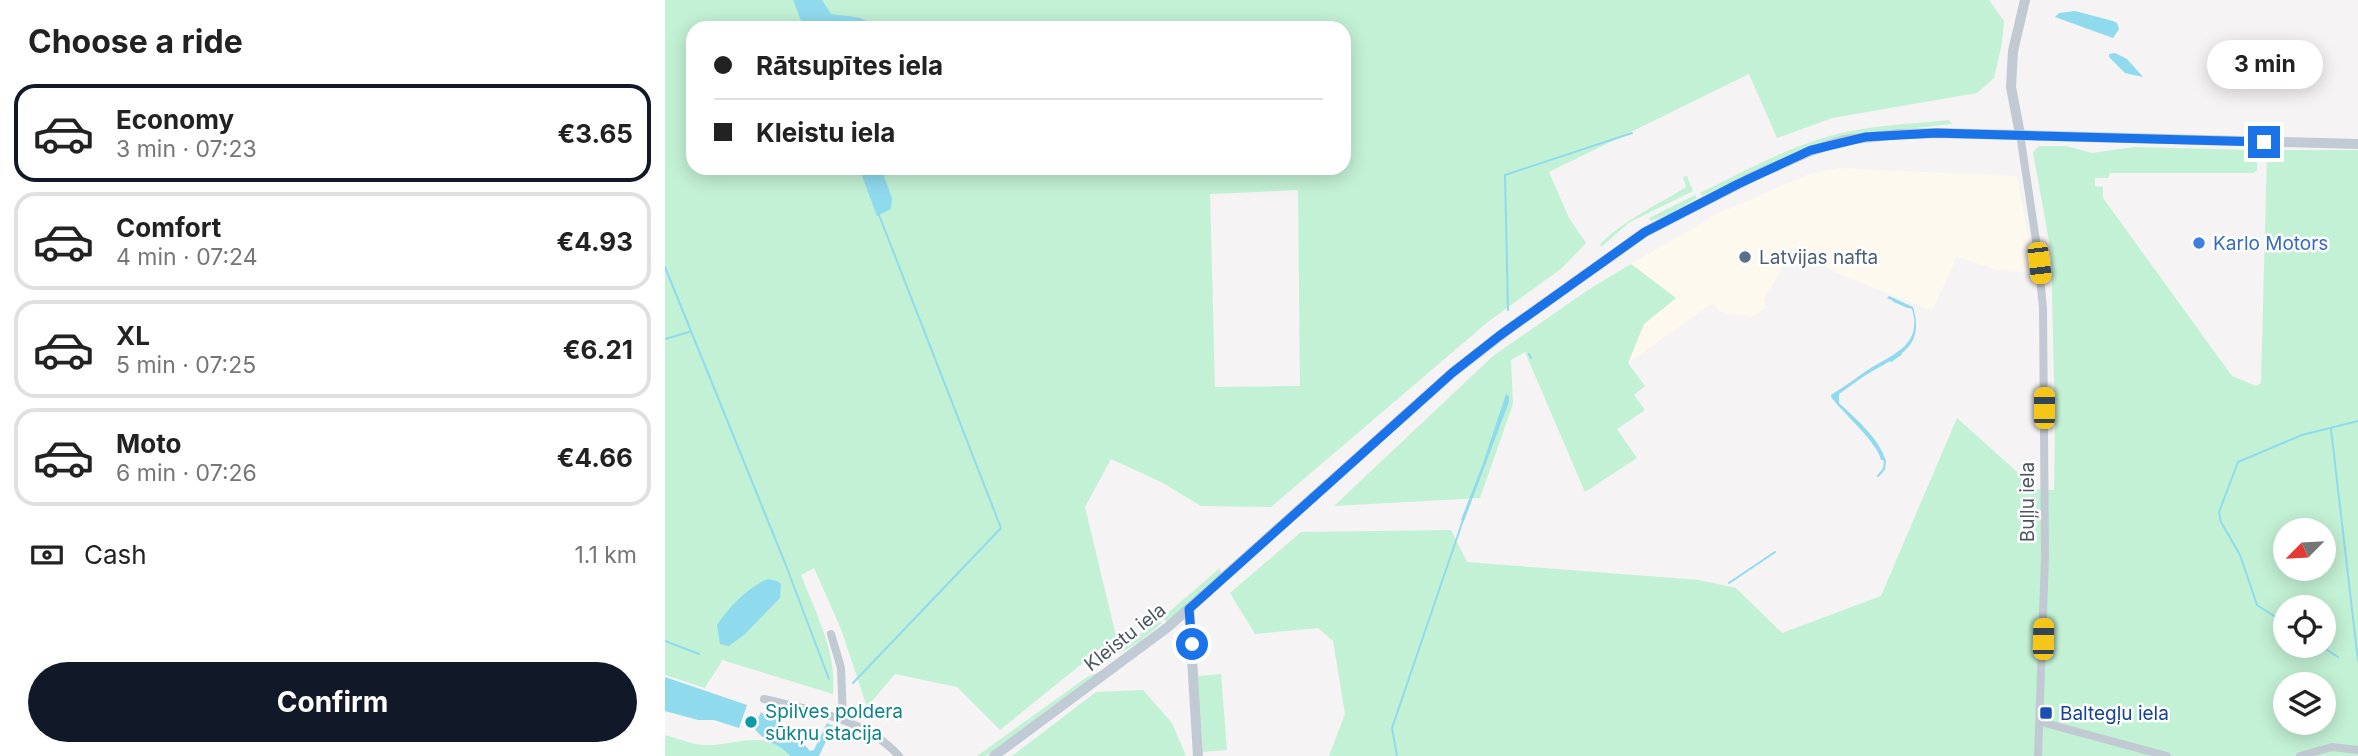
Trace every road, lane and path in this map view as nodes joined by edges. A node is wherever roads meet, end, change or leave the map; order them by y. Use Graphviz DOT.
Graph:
graph roads {
  1 [pos="2025,0"];
  2 [pos="2019,134"];
  3 [pos="2358,144"];
  4 [pos="1189,609"];
  5 [pos="831,634"];
  6 [pos="764,699"];
  7 [pos="843,720"];
  8 [pos="2041,722"];
  9 [pos="2358,750"];
  10 [pos="899,756"];
  11 [pos="994,756"];
  12 [pos="1198,756"];
  13 [pos="2038,756"];
  14 [pos="2167,756"];
  15 [pos="2300,756"];
  1 -- 2 [label="street, Buļļu iela"];
  2 -- 3 [label="main road, Kleistu iela"];
  2 -- 4 [label="main road, Kleistu iela"];
  2 -- 8 [label="street, Buļļu iela"];
  4 -- 11 [label="main road, Kleistu iela"];
  4 -- 12 [label="street"];
  5 -- 7 [label="street"];
  6 -- 7 [label="street"];
  7 -- 10 [label="street"];
  8 -- 13 [label="street, Buļļu iela"];
  8 -- 14 [label="street"];
  9 -- 15 [label="street"];
}
